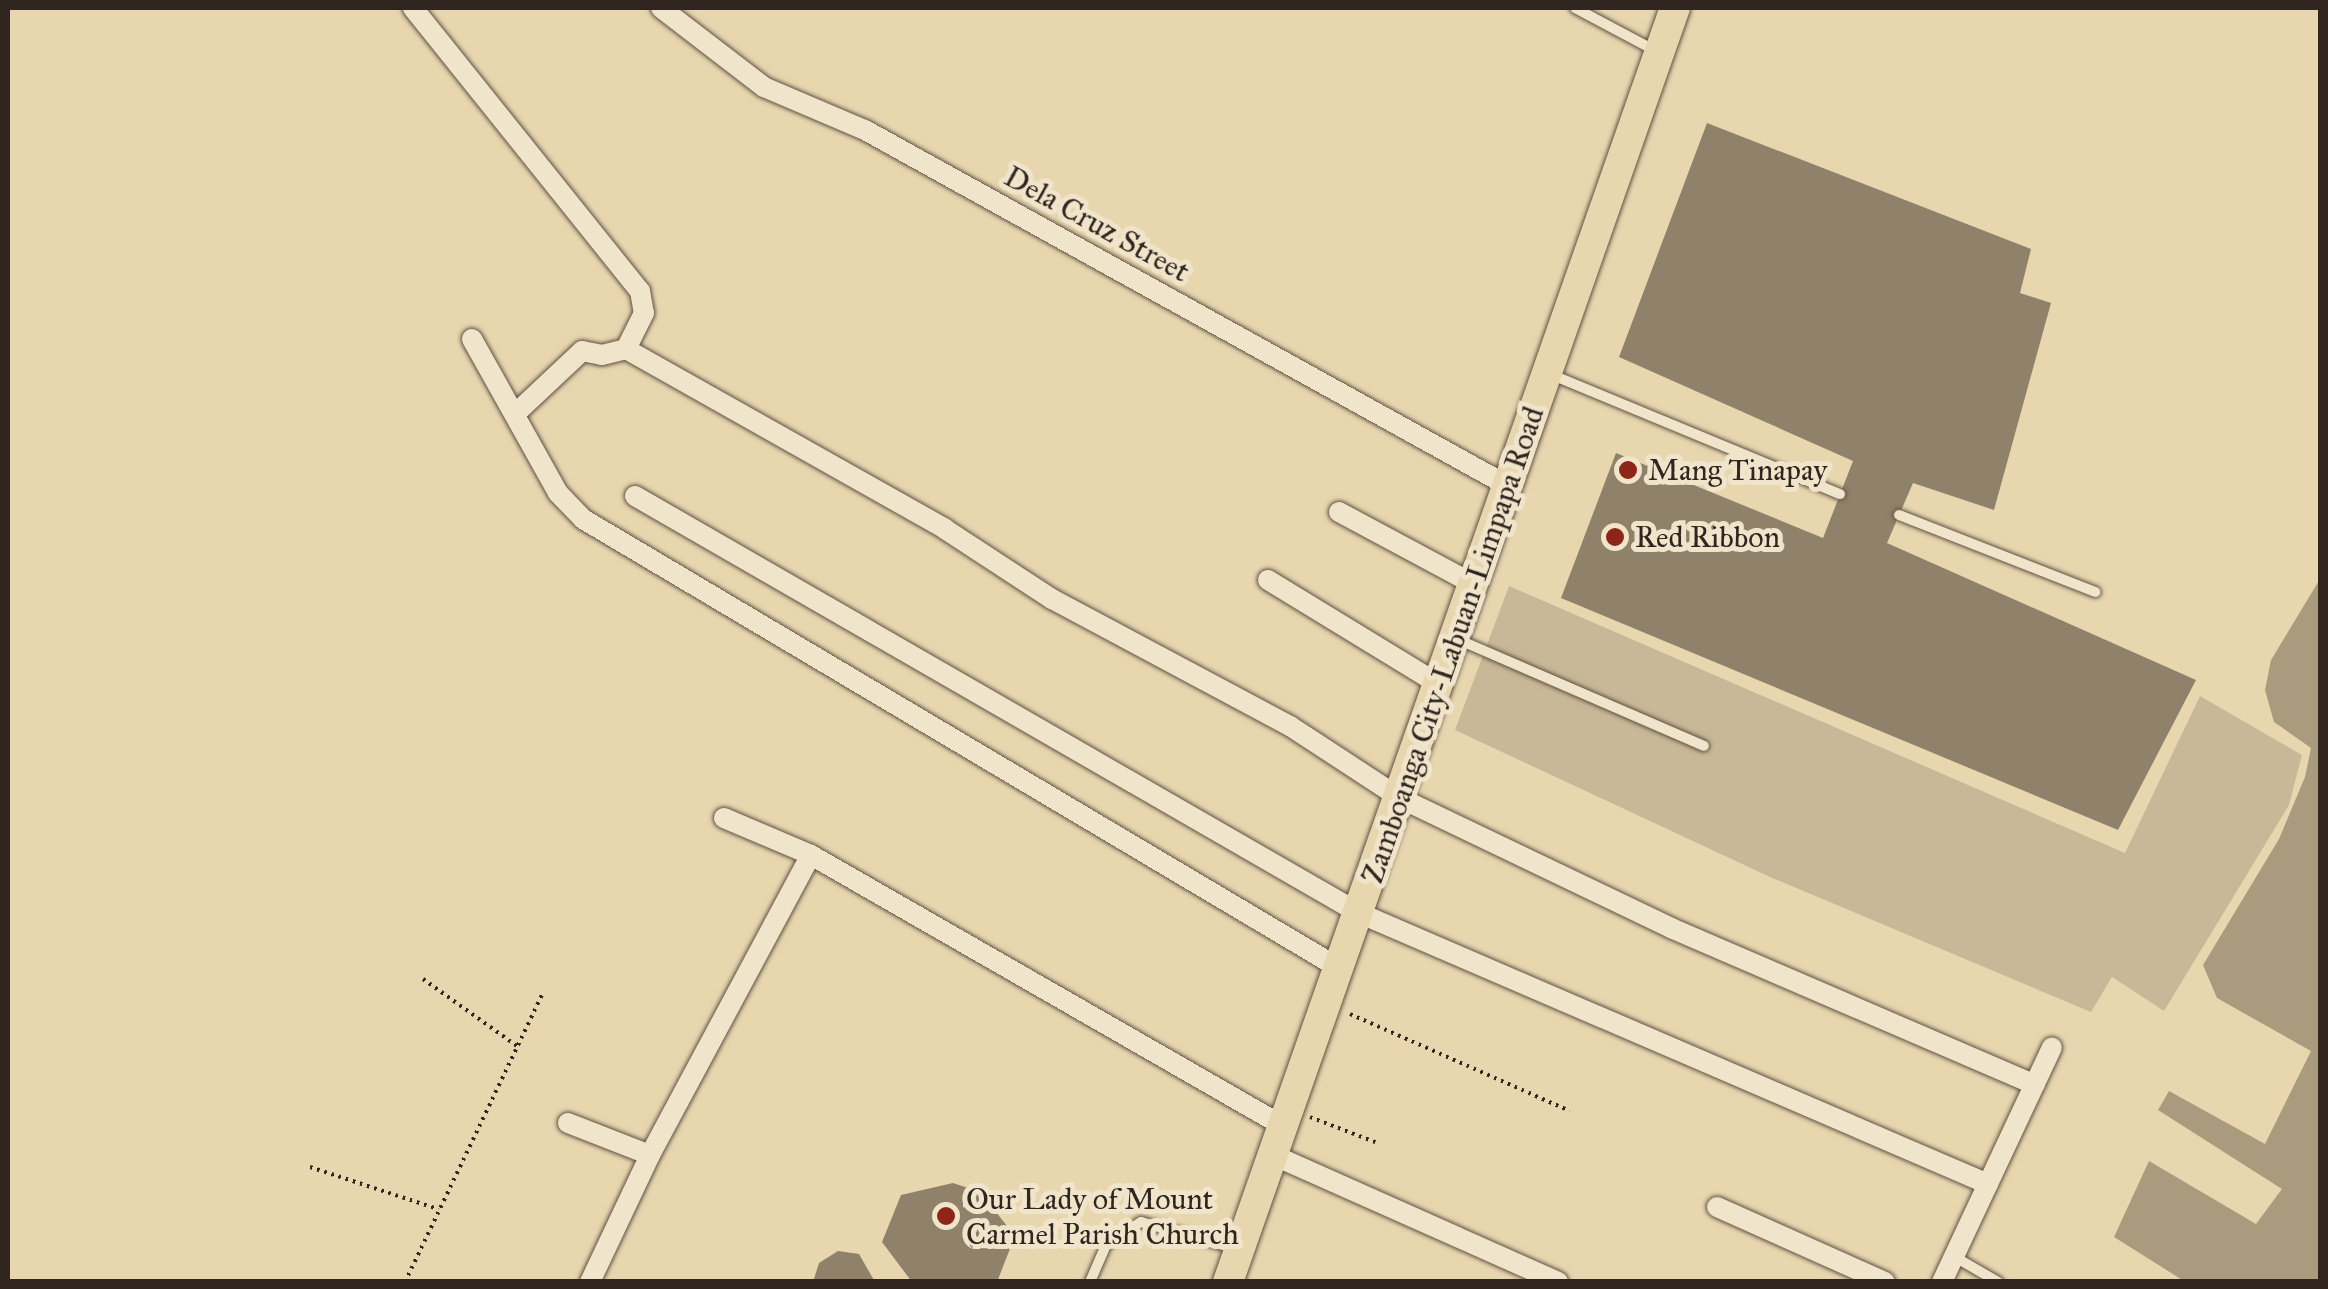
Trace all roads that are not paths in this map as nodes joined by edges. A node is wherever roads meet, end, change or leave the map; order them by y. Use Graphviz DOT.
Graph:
graph roads {
  1 [pos="413,8"];
  2 [pos="661,8"];
  3 [pos="1575,8"];
  4 [pos="1675,8"];
  5 [pos="1659,53"];
  6 [pos="472,339"];
  7 [pos="626,349"];
  8 [pos="1549,374"];
  9 [pos="515,414"];
  10 [pos="1510,487"];
  11 [pos="1840,494"];
  12 [pos="634,496"];
  13 [pos="1339,512"];
  14 [pos="1899,515"];
  15 [pos="1268,580"];
  16 [pos="1476,585"];
  17 [pos="2095,592"];
  18 [pos="1456,639"];
  19 [pos="1440,685"];
  20 [pos="1704,746"];
  21 [pos="1400,798"];
  22 [pos="724,818"];
  23 [pos="812,855"];
  24 [pos="1359,913"];
  25 [pos="1340,968"];
  26 [pos="2052,1047"];
  27 [pos="2035,1084"];
  28 [pos="1286,1118"];
  29 [pos="568,1123"];
  30 [pos="1273,1154"];
  31 [pos="650,1155"];
  32 [pos="1988,1184"];
  33 [pos="1717,1207"];
  34 [pos="1240,1249"];
  35 [pos="1955,1257"];
  36 [pos="590,1282"];
  37 [pos="1090,1282"];
  38 [pos="1228,1282"];
  39 [pos="1558,1282"];
  40 [pos="1886,1282"];
  41 [pos="1942,1282"];
  42 [pos="1998,1282"];
  1 -- 7 [label="street"];
  2 -- 10 [label="street, Dela Cruz Street"];
  3 -- 5 [label="lane"];
  4 -- 5 [label="main road, Zamboanga City-Labuan-Limpapa Road"];
  5 -- 8 [label="main road, Zamboanga City-Labuan-Limpapa Road"];
  6 -- 9 [label="street"];
  7 -- 9 [label="street"];
  7 -- 21 [label="street"];
  8 -- 10 [label="main road, Zamboanga City-Labuan-Limpapa Road"];
  8 -- 11 [label="lane"];
  9 -- 25 [label="street"];
  10 -- 16 [label="main road, Zamboanga City-Labuan-Limpapa Road"];
  12 -- 24 [label="street"];
  13 -- 16 [label="street"];
  14 -- 17 [label="lane"];
  15 -- 19 [label="street"];
  16 -- 18 [label="main road, Zamboanga City-Labuan-Limpapa Road"];
  18 -- 19 [label="main road, Zamboanga City-Labuan-Limpapa Road"];
  18 -- 20 [label="lane"];
  19 -- 21 [label="main road, Zamboanga City-Labuan-Limpapa Road"];
  21 -- 24 [label="main road, Zamboanga City-Labuan-Limpapa Road"];
  21 -- 27 [label="street"];
  22 -- 23 [label="street"];
  23 -- 28 [label="street"];
  23 -- 31 [label="street"];
  24 -- 25 [label="main road, Zamboanga City-Labuan-Limpapa Road"];
  24 -- 32 [label="street"];
  25 -- 28 [label="main road, Zamboanga City-Labuan-Limpapa Road"];
  26 -- 27 [label="street"];
  27 -- 32 [label="street"];
  28 -- 30 [label="main road, Zamboanga City-Labuan-Limpapa Road"];
  29 -- 31 [label="street"];
  30 -- 34 [label="main road, Zamboanga City-Labuan-Limpapa Road"];
  30 -- 39 [label="street"];
  31 -- 36 [label="street"];
  32 -- 35 [label="street"];
  33 -- 40 [label="street"];
  34 -- 37 [label="lane"];
  34 -- 38 [label="main road, Zamboanga City-Labuan-Limpapa Road"];
  35 -- 41 [label="street"];
  35 -- 42 [label="lane"];
}
